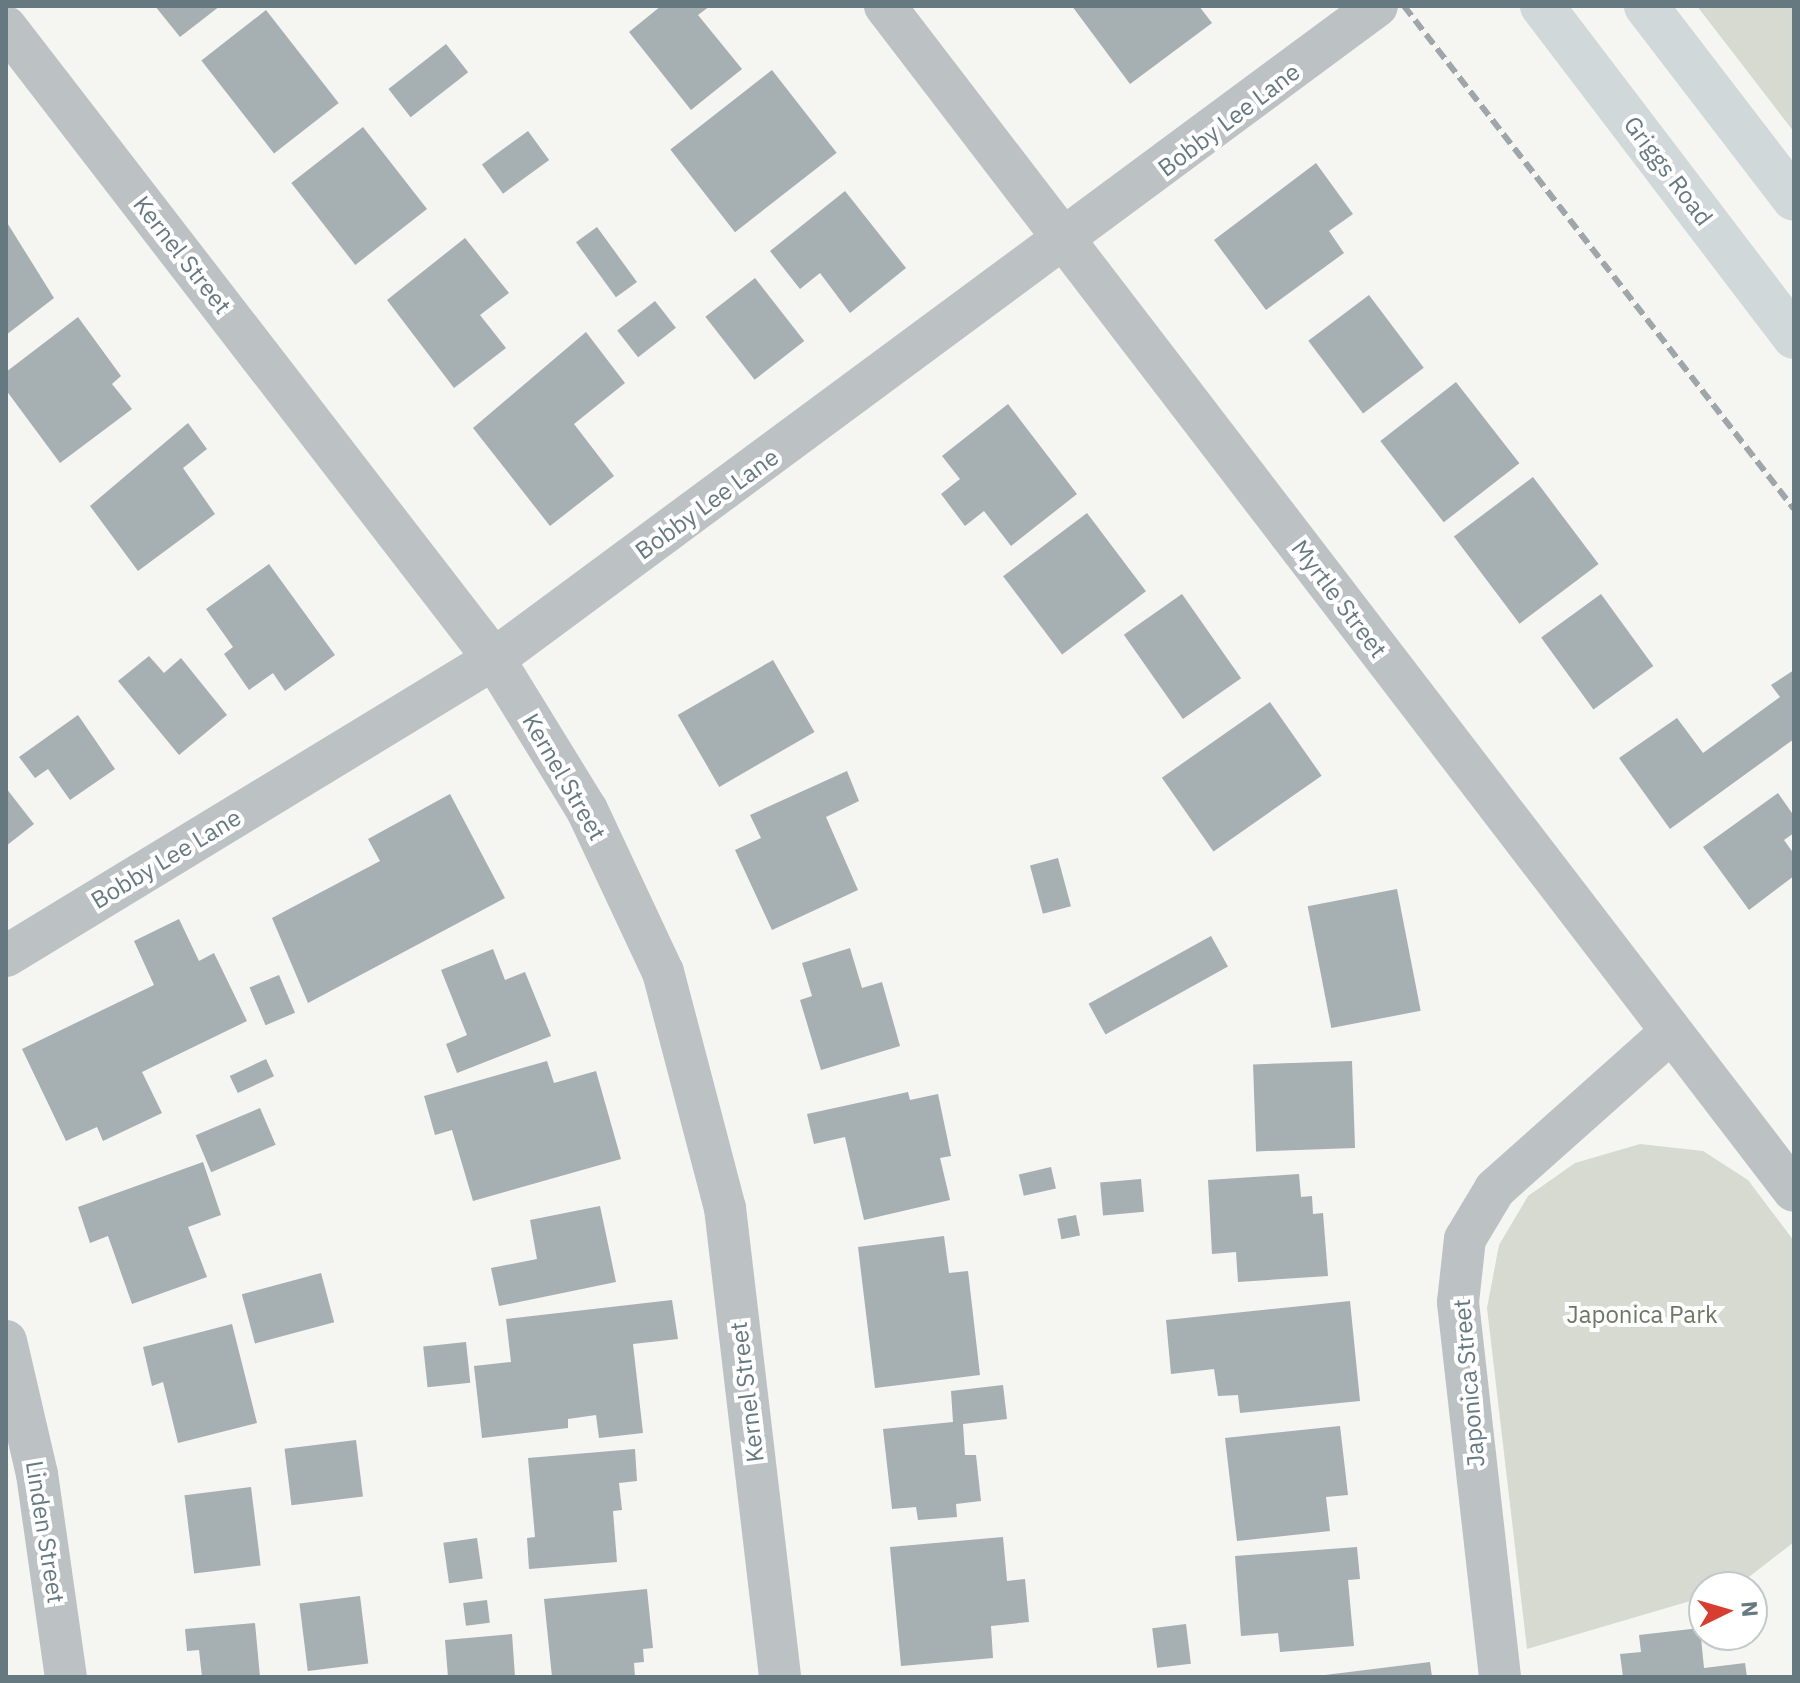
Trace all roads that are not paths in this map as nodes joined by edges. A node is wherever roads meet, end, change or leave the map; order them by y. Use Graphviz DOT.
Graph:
graph roads {
  1 [pos="885,6"];
  2 [pos="1377,6"];
  3 [pos="1542,6"];
  4 [pos="1646,6"];
  5 [pos="6,27"];
  6 [pos="1794,199"];
  7 [pos="1067,242"];
  8 [pos="1794,337"];
  9 [pos="494,659"];
  10 [pos="6,956"];
  11 [pos="1671,1032"];
  12 [pos="1794,1191"];
  13 [pos="6,1341"];
  14 [pos="66,1677"];
  15 [pos="780,1677"];
  16 [pos="1500,1677"];
  1 -- 7 [label="street, Myrtle Street"];
  2 -- 7 [label="street, Bobby Lee Lane"];
  3 -- 8 [label="main road, Griggs Road"];
  4 -- 6 [label="main road"];
  5 -- 9 [label="street, Kernel Street"];
  7 -- 9 [label="street, Bobby Lee Lane"];
  7 -- 11 [label="street, Myrtle Street"];
  9 -- 10 [label="street, Bobby Lee Lane"];
  9 -- 15 [label="street, Kernel Street"];
  11 -- 12 [label="street, Myrtle Street"];
  11 -- 16 [label="street, Japonica Street"];
  13 -- 14 [label="street, Linden Street"];
}
